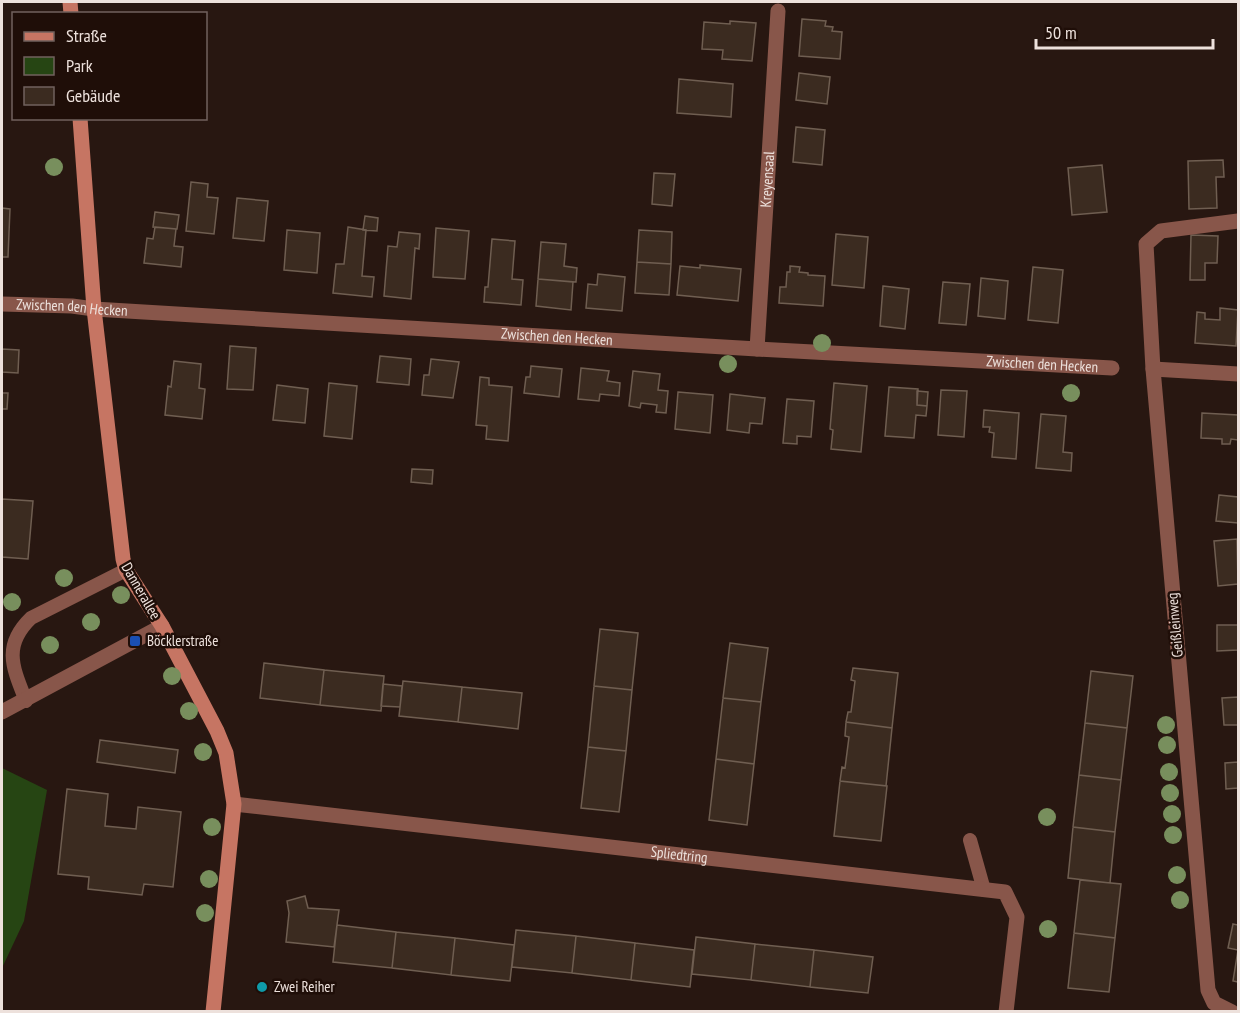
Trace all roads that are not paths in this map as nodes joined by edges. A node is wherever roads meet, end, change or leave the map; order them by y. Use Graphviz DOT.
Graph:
graph roads {
  1 [pos="778,10"];
  2 [pos="80,120"];
  3 [pos="1239,221"];
  4 [pos="2,304"];
  5 [pos="94,309"];
  6 [pos="757,349"];
  7 [pos="1112,368"];
  8 [pos="1153,369"];
  9 [pos="1239,374"];
  10 [pos="126,570"];
  11 [pos="162,626"];
  12 [pos="26,701"];
  13 [pos="2,712"];
  14 [pos="234,804"];
  15 [pos="970,840"];
  16 [pos="984,890"];
  17 [pos="213,1011"];
  18 [pos="1006,1011"];
  19 [pos="1232,1011"];
  1 -- 6 [label="street, Kreyensaal"];
  2 -- 5 [label="street, Dannerallee"];
  3 -- 8 [label="street, Geißleinweg"];
  4 -- 5 [label="street, Zwischen den Hecken"];
  5 -- 6 [label="street, Zwischen den Hecken"];
  5 -- 10 [label="street, Dannerallee"];
  6 -- 7 [label="street, Zwischen den Hecken"];
  8 -- 9 [label="street"];
  8 -- 19 [label="street, Geißleinweg"];
  10 -- 11 [label="street, Dannerallee"];
  10 -- 12 [label="lane"];
  11 -- 12 [label="street"];
  11 -- 14 [label="street, Dannerallee"];
  12 -- 13 [label="street"];
  14 -- 16 [label="street, Spliedtring"];
  14 -- 17 [label="street, Dannerallee"];
  15 -- 16 [label="lane"];
  16 -- 18 [label="street, Spliedtring"];
}
